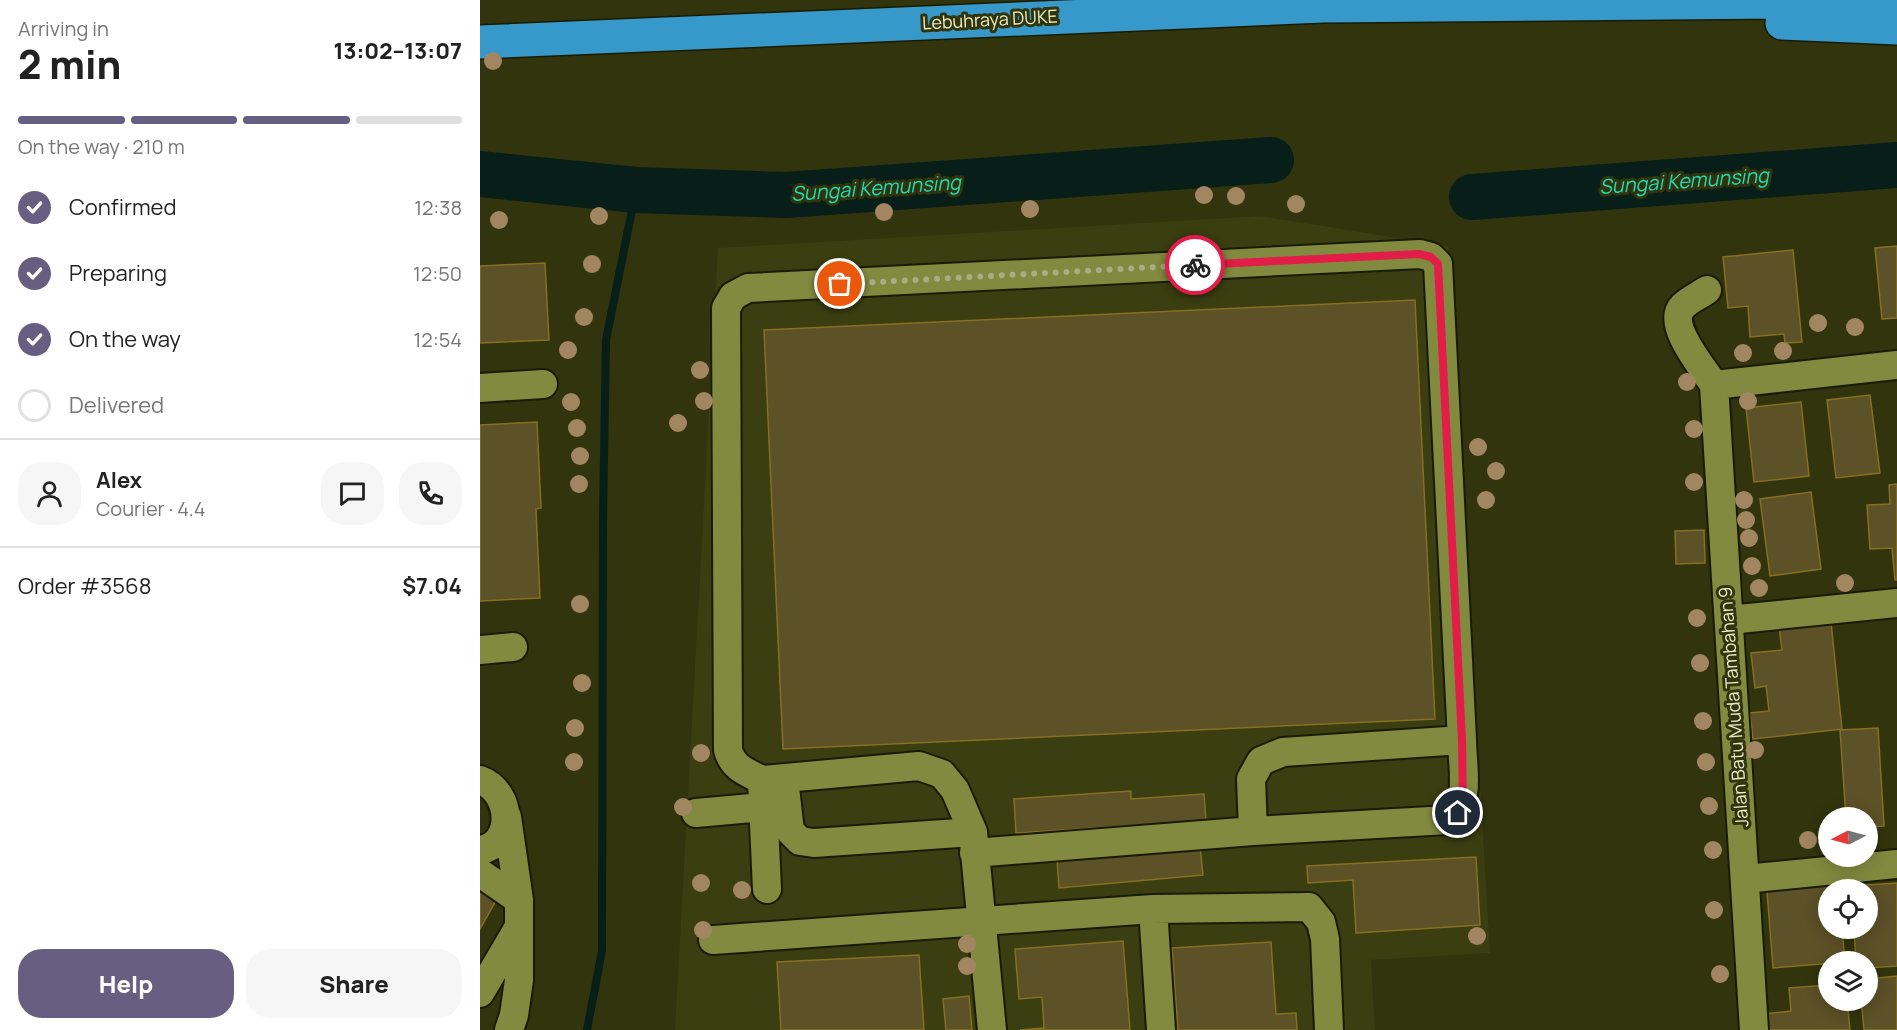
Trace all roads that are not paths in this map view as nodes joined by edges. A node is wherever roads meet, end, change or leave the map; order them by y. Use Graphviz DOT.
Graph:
graph roads {
  1 [pos="1897,1"];
  2 [pos="1378,7"];
  3 [pos="1897,28"];
  4 [pos="480,42"];
  5 [pos="1707,290"];
  6 [pos="1897,365"];
  7 [pos="543,384"];
  8 [pos="1714,385"];
  9 [pos="480,388"];
  10 [pos="1897,603"];
  11 [pos="1729,620"];
  12 [pos="513,647"];
  13 [pos="480,650"];
  14 [pos="1462,740"];
  15 [pos="480,780"];
  16 [pos="770,789"];
  17 [pos="696,813"];
  18 [pos="507,818"];
  19 [pos="1253,831"];
  20 [pos="974,842"];
  21 [pos="480,850"];
  22 [pos="1897,864"];
  23 [pos="480,873"];
  24 [pos="1745,879"];
  25 [pos="767,889"];
  26 [pos="519,900"];
  27 [pos="1153,909"];
  28 [pos="982,921"];
  29 [pos="517,930"];
  30 [pos="713,940"];
  31 [pos="480,993"];
  32 [pos="509,1030"];
  33 [pos="992,1030"];
  34 [pos="1161,1030"];
  35 [pos="1329,1030"];
  36 [pos="1754,1030"];
  1 -- 2 [label="highway, Lebuhraya DUKE"];
  2 -- 3 [label="highway"];
  2 -- 4 [label="highway, Lebuhraya DUKE"];
  5 -- 8 [label="street"];
  6 -- 8 [label="street"];
  7 -- 9 [label="street"];
  8 -- 11 [label="street, Jalan Batu Muda Tambahan 9"];
  10 -- 11 [label="street"];
  11 -- 24 [label="street, Jalan Batu Muda Tambahan 9"];
  12 -- 13 [label="street"];
  14 -- 16 [label="street"];
  14 -- 19 [label="street"];
  14 -- 19 [label="street"];
  15 -- 18 [label="street"];
  16 -- 17 [label="street"];
  16 -- 20 [label="street"];
  16 -- 20 [label="street"];
  16 -- 25 [label="street"];
  18 -- 21 [label="street"];
  18 -- 26 [label="street"];
  19 -- 20 [label="street"];
  20 -- 28 [label="street"];
  22 -- 24 [label="street"];
  23 -- 26 [label="street"];
  24 -- 36 [label="street, Jalan Batu Muda Tambahan 9"];
  26 -- 29 [label="street"];
  27 -- 28 [label="street"];
  27 -- 34 [label="street"];
  27 -- 35 [label="street"];
  28 -- 30 [label="street"];
  28 -- 33 [label="street"];
  29 -- 31 [label="street"];
  29 -- 32 [label="street"];
}
